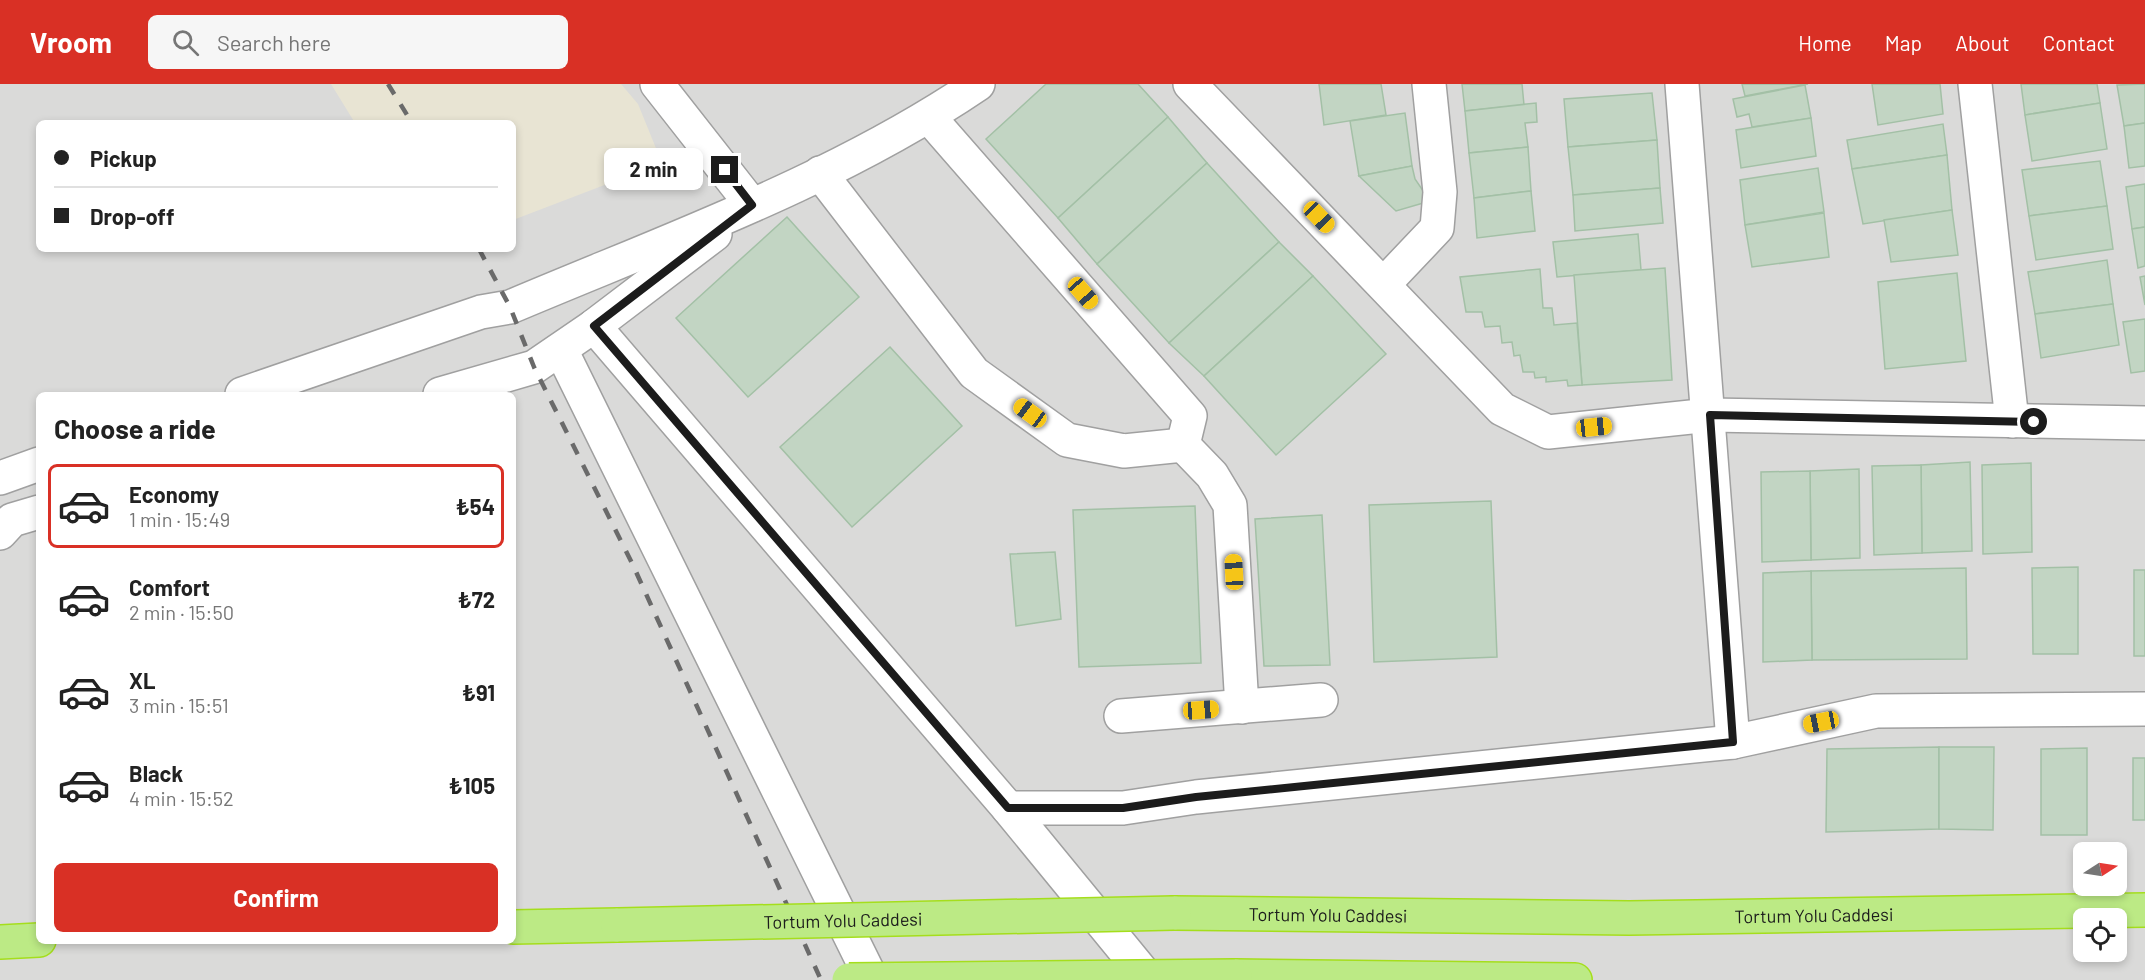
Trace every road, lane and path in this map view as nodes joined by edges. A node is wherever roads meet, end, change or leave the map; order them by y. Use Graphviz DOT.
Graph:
graph roads {
  1 [pos="657,84"];
  2 [pos="978,84"];
  3 [pos="1190,84"];
  4 [pos="1429,84"];
  5 [pos="1682,84"];
  6 [pos="1975,84"];
  7 [pos="929,117"];
  8 [pos="820,173"];
  9 [pos="752,205"];
  10 [pos="1384,284"];
  11 [pos="594,326"];
  12 [pos="561,350"];
  13 [pos="248,392"];
  14 [pos="447,392"];
  15 [pos="1710,415"];
  16 [pos="2012,421"];
  17 [pos="2145,423"];
  18 [pos="1182,445"];
  19 [pos="36,465"];
  20 [pos="0,478"];
  21 [pos="1321,700"];
  22 [pos="1242,706"];
  23 [pos="2145,709"];
  24 [pos="1121,716"];
  25 [pos="1733,742"];
  26 [pos="1008,808"];
  27 [pos="2145,910"];
  28 [pos="516,927"];
  29 [pos="36,940"];
  30 [pos="0,942"];
  31 [pos="849,980"];
  32 [pos="872,980"];
  33 [pos="1149,980"];
  34 [pos="1575,980"];
  1 -- 9 [label="street"];
  2 -- 7 [label="street"];
  3 -- 10 [label="street"];
  4 -- 10 [label="street"];
  5 -- 15 [label="street"];
  6 -- 16 [label="street"];
  7 -- 8 [label="street"];
  7 -- 18 [label="street"];
  8 -- 9 [label="street"];
  8 -- 18 [label="street"];
  9 -- 11 [label="street"];
  9 -- 13 [label="street"];
  10 -- 15 [label="street"];
  11 -- 12 [label="street"];
  11 -- 26 [label="street"];
  12 -- 14 [label="street"];
  12 -- 32 [label="street"];
  15 -- 16 [label="street"];
  15 -- 25 [label="street"];
  16 -- 17 [label="street"];
  18 -- 22 [label="street"];
  19 -- 20 [label="street"];
  21 -- 22 [label="street"];
  22 -- 24 [label="street"];
  23 -- 25 [label="street"];
  25 -- 26 [label="street"];
  26 -- 33 [label="street"];
  27 -- 28 [label="highway, Tortum Yolu Caddesi, bridge"];
  29 -- 30 [label="highway"];
  31 -- 34 [label="highway, bridge"];
}
